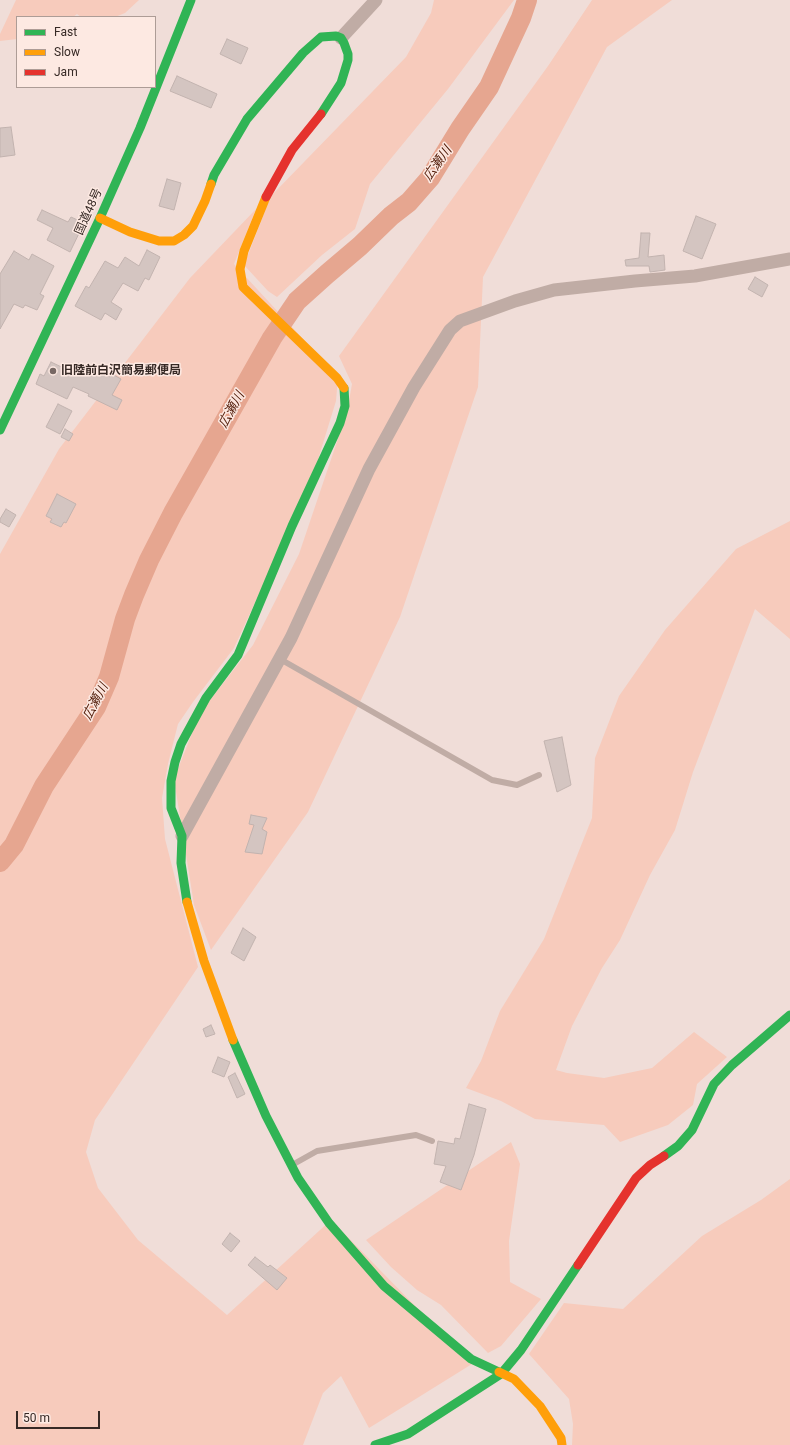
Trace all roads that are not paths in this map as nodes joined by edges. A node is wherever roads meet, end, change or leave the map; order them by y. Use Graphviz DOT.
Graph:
graph roads {
  1 [pos="191,0"];
  2 [pos="376,0"];
  3 [pos="340,38"];
  4 [pos="156,88"];
  5 [pos="156,88"];
  6 [pos="100,218"];
  7 [pos="789,261"];
  8 [pos="0,430"];
  9 [pos="280,660"];
  10 [pos="539,775"];
  11 [pos="182,836"];
  12 [pos="790,1015"];
  13 [pos="432,1141"];
  14 [pos="291,1165"];
  15 [pos="501,1374"];
  16 [pos="375,1445"];
  17 [pos="562,1445"];
  1 -- 4 [label="main road, 国道48号"];
  2 -- 3 [label="street"];
  3 -- 6 [label="main road"];
  3 -- 11 [label="main road"];
  5 -- 6 [label="main road, 国道48号"];
  6 -- 8 [label="main road, 国道48号"];
  7 -- 9 [label="street"];
  9 -- 10 [label="lane"];
  9 -- 11 [label="street"];
  11 -- 14 [label="main road"];
  12 -- 15 [label="main road"];
  13 -- 14 [label="lane"];
  14 -- 15 [label="main road"];
  15 -- 16 [label="main road"];
  15 -- 17 [label="main road"];
}
